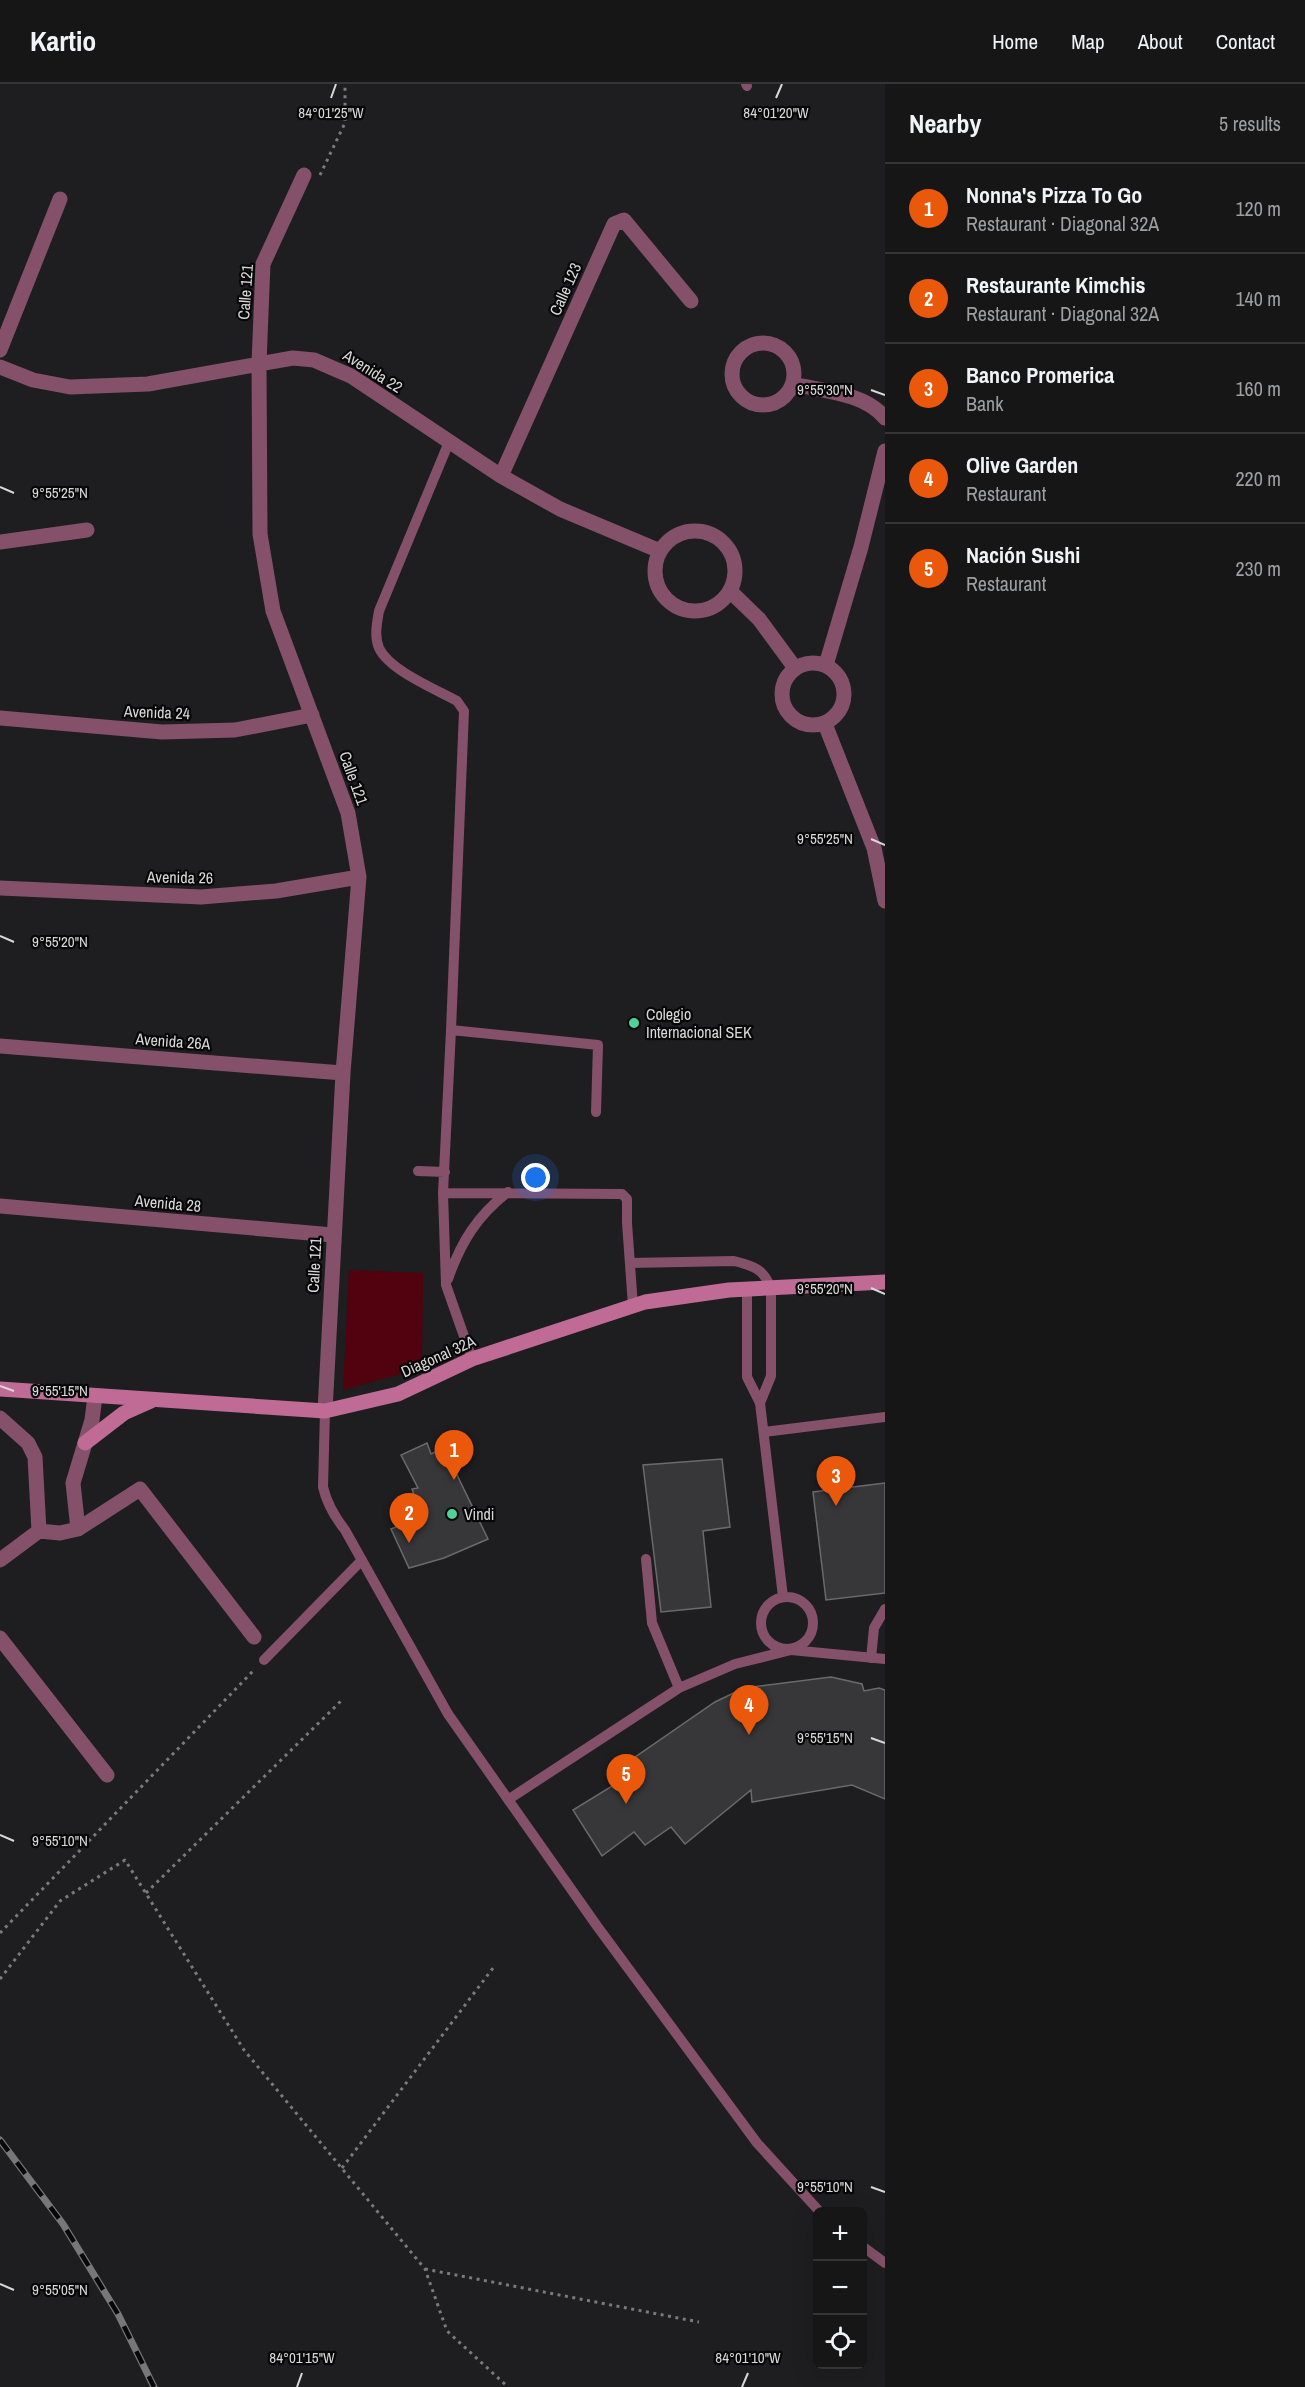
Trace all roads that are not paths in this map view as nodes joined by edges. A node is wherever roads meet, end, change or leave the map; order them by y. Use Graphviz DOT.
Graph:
graph roads {
  1 [pos="304,175"];
  2 [pos="60,199"];
  3 [pos="691,302"];
  4 [pos="0,350"];
  5 [pos="259,363"];
  6 [pos="0,367"];
  7 [pos="793,384"];
  8 [pos="885,418"];
  9 [pos="449,442"];
  10 [pos="885,451"];
  11 [pos="501,477"];
  12 [pos="87,530"];
  13 [pos="0,542"];
  14 [pos="660,551"];
  15 [pos="730,591"];
  16 [pos="826,665"];
  17 [pos="795,668"];
  18 [pos="312,715"];
  19 [pos="0,718"];
  20 [pos="825,724"];
  21 [pos="359,877"];
  22 [pos="0,888"];
  23 [pos="885,901"];
  24 [pos="451,1030"];
  25 [pos="0,1046"];
  26 [pos="342,1073"];
  27 [pos="596,1113"];
  28 [pos="418,1171"];
  29 [pos="445,1172"];
  30 [pos="443,1192"];
  31 [pos="508,1192"];
  32 [pos="0,1206"];
  33 [pos="333,1235"];
  34 [pos="630,1263"];
  35 [pos="885,1282"];
  36 [pos="446,1285"];
  37 [pos="771,1289"];
  38 [pos="747,1290"];
  39 [pos="633,1306"];
  40 [pos="472,1359"];
  41 [pos="0,1389"];
  42 [pos="95,1396"];
  43 [pos="153,1400"];
  44 [pos="760,1403"];
  45 [pos="325,1411"];
  46 [pos="885,1417"];
  47 [pos="0,1418"];
  48 [pos="764,1432"];
  49 [pos="85,1443"];
  50 [pos="78,1529"];
  51 [pos="39,1531"];
  52 [pos="646,1559"];
  53 [pos="0,1560"];
  54 [pos="362,1560"];
  55 [pos="783,1597"];
  56 [pos="885,1609"];
  57 [pos="254,1637"];
  58 [pos="0,1638"];
  59 [pos="791,1650"];
  60 [pos="871,1658"];
  61 [pos="885,1659"];
  62 [pos="264,1660"];
  63 [pos="680,1688"];
  64 [pos="107,1775"];
  65 [pos="509,1799"];
  66 [pos="816,2207"];
  67 [pos="867,2250"];
  68 [pos="885,2263"];
  1 -- 5 [label="street, Calle 121"];
  2 -- 4 [label="street"];
  3 -- 11 [label="street, Calle 123"];
  5 -- 6 [label="street, Avenida 22"];
  5 -- 9 [label="street, Avenida 22"];
  5 -- 18 [label="street, Calle 121"];
  7 -- 7 [label="street"];
  7 -- 8 [label="street"];
  9 -- 11 [label="street, Avenida 22"];
  9 -- 24 [label="lane"];
  10 -- 16 [label="street"];
  11 -- 14 [label="street, Avenida 22"];
  12 -- 13 [label="street"];
  14 -- 15 [label="street"];
  14 -- 15 [label="street"];
  15 -- 17 [label="street"];
  16 -- 17 [label="street"];
  16 -- 20 [label="street"];
  17 -- 20 [label="street"];
  18 -- 19 [label="street, Avenida 24"];
  18 -- 21 [label="street, Calle 121"];
  20 -- 23 [label="street"];
  21 -- 22 [label="street, Avenida 26"];
  21 -- 26 [label="street, Calle 121"];
  24 -- 27 [label="lane"];
  24 -- 29 [label="lane"];
  25 -- 26 [label="street, Avenida 26A"];
  26 -- 33 [label="street, Calle 121"];
  28 -- 29 [label="lane"];
  29 -- 30 [label="lane"];
  30 -- 31 [label="lane"];
  30 -- 36 [label="lane"];
  31 -- 34 [label="lane"];
  31 -- 36 [label="lane"];
  32 -- 33 [label="street, Avenida 28"];
  33 -- 45 [label="street, Calle 121"];
  34 -- 37 [label="lane"];
  34 -- 39 [label="lane"];
  35 -- 37 [label="street, Diagonal 32A"];
  36 -- 40 [label="lane"];
  37 -- 38 [label="street, Diagonal 32A"];
  37 -- 44 [label="lane"];
  38 -- 39 [label="street, Diagonal 32A"];
  38 -- 44 [label="lane"];
  39 -- 40 [label="street, Diagonal 32A"];
  40 -- 45 [label="street, Diagonal 32A"];
  41 -- 42 [label="street, Diagonal 32A"];
  42 -- 43 [label="street, Diagonal 32A"];
  42 -- 49 [label="street"];
  43 -- 45 [label="street, Diagonal 32A"];
  43 -- 49 [label="street"];
  44 -- 48 [label="lane"];
  45 -- 54 [label="lane"];
  46 -- 48 [label="lane"];
  47 -- 51 [label="street"];
  48 -- 55 [label="lane"];
  49 -- 50 [label="street"];
  50 -- 51 [label="street"];
  50 -- 57 [label="street"];
  51 -- 53 [label="street"];
  52 -- 63 [label="lane"];
  54 -- 62 [label="lane"];
  54 -- 65 [label="lane"];
  55 -- 59 [label="lane"];
  55 -- 59 [label="lane"];
  56 -- 60 [label="lane"];
  58 -- 64 [label="street"];
  59 -- 60 [label="lane"];
  59 -- 63 [label="lane"];
  60 -- 61 [label="lane"];
  63 -- 65 [label="lane"];
  65 -- 66 [label="lane"];
  67 -- 68 [label="lane"];
}
